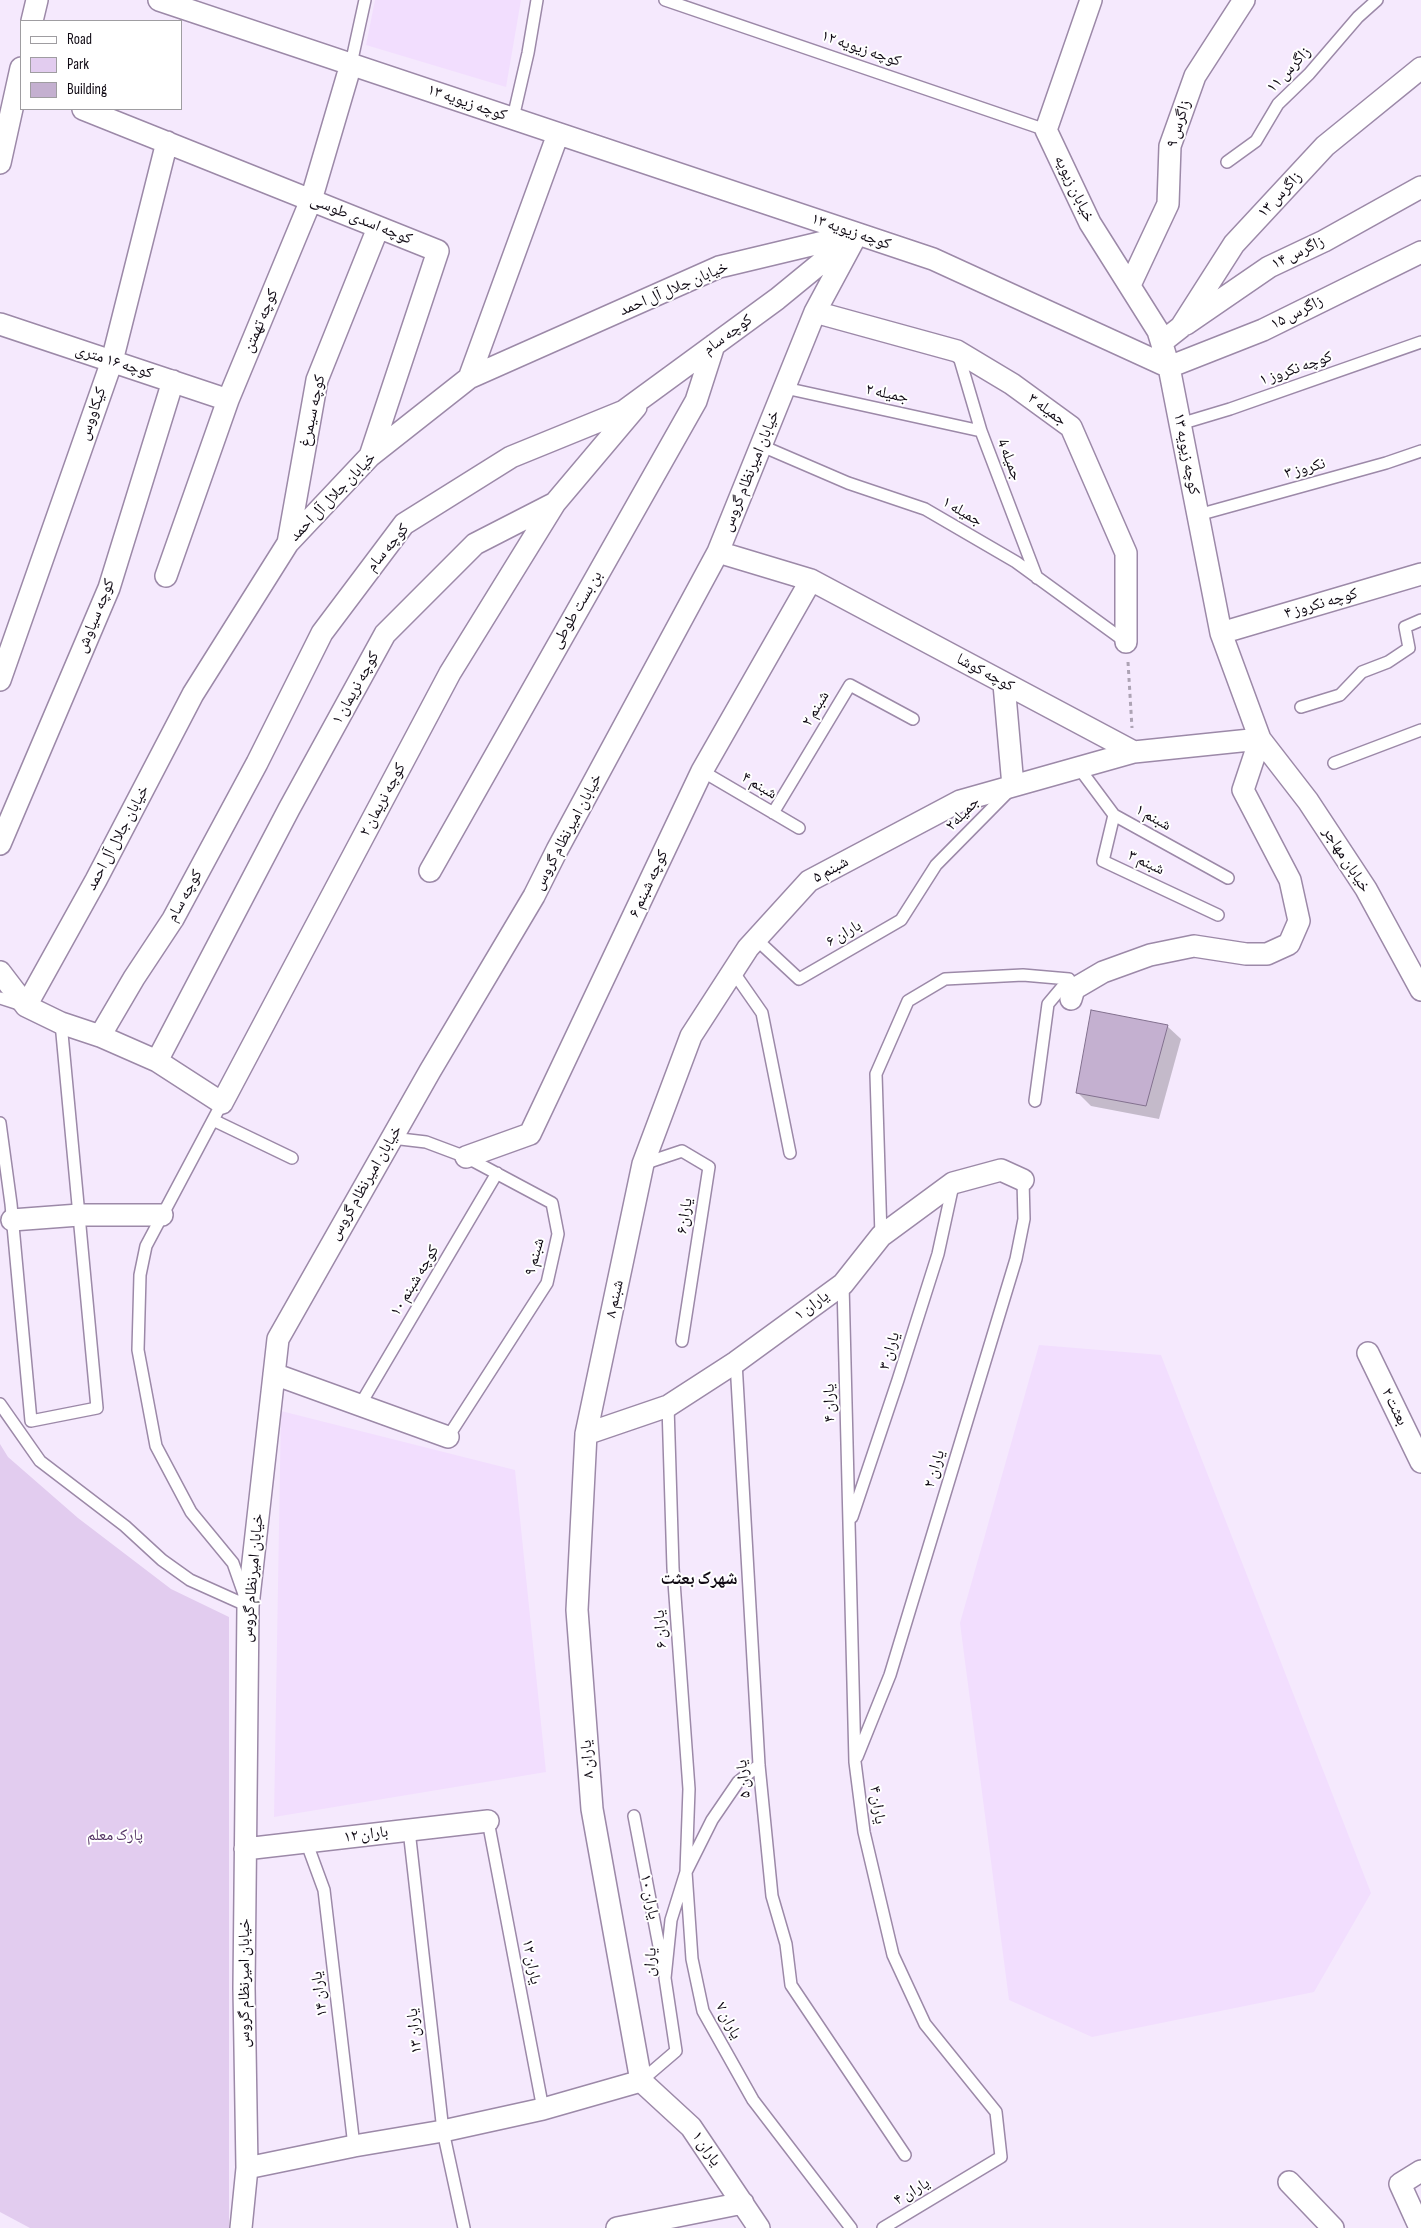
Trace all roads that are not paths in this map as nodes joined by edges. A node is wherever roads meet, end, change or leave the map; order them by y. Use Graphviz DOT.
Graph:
graph roads {
  1 [pos="37,0"];
  2 [pos="159,0"];
  3 [pos="365,0"];
  4 [pos="537,0"];
  5 [pos="665,0"];
  6 [pos="1091,0"];
  7 [pos="1244,0"];
  8 [pos="1377,0"];
  9 [pos="32,20"];
  10 [pos="351,64"];
  11 [pos="1421,68"];
  12 [pos="20,78"];
  13 [pos="86,110"];
  14 [pos="513,118"];
  15 [pos="1046,130"];
  16 [pos="558,134"];
  17 [pos="167,142"];
  18 [pos="1227,162"];
  19 [pos="0,163"];
  20 [pos="1421,187"];
  21 [pos="311,200"];
  22 [pos="378,228"];
  23 [pos="857,234"];
  24 [pos="1421,252"];
  25 [pos="1130,285"];
  26 [pos="815,312"];
  27 [pos="0,324"];
  28 [pos="1180,327"];
  29 [pos="1162,342"];
  30 [pos="1421,342"];
  31 [pos="714,345"];
  32 [pos="957,351"];
  33 [pos="112,361"];
  34 [pos="1169,367"];
  35 [pos="469,378"];
  36 [pos="172,381"];
  37 [pos="786,388"];
  38 [pos="648,394"];
  39 [pos="228,400"];
  40 [pos="1180,424"];
  41 [pos="981,431"];
  42 [pos="762,446"];
  43 [pos="1421,451"];
  44 [pos="370,456"];
  45 [pos="555,503"];
  46 [pos="1198,515"];
  47 [pos="288,544"];
  48 [pos="718,552"];
  49 [pos="1421,574"];
  50 [pos="166,576"];
  51 [pos="1037,578"];
  52 [pos="811,580"];
  53 [pos="1421,620"];
  54 [pos="1221,633"];
  55 [pos="1126,642"];
  56 [pos="0,680"];
  57 [pos="1004,684"];
  58 [pos="1301,707"];
  59 [pos="914,719"];
  60 [pos="1421,730"];
  61 [pos="1260,739"];
  62 [pos="1134,752"];
  63 [pos="1334,763"];
  64 [pos="1079,768"];
  65 [pos="702,771"];
  66 [pos="1014,786"];
  67 [pos="773,813"];
  68 [pos="1114,815"];
  69 [pos="799,828"];
  70 [pos="0,844"];
  71 [pos="936,865"];
  72 [pos="430,871"];
  73 [pos="1228,878"];
  74 [pos="1218,915"];
  75 [pos="756,939"];
  76 [pos="732,970"];
  77 [pos="0,972"];
  78 [pos="1421,990"];
  79 [pos="0,998"];
  80 [pos="1071,999"];
  81 [pos="26,1006"];
  82 [pos="61,1023"];
  83 [pos="100,1036"];
  84 [pos="157,1061"];
  85 [pos="1036,1101"];
  86 [pos="217,1112"];
  87 [pos="0,1123"];
  88 [pos="392,1138"];
  89 [pos="790,1153"];
  90 [pos="466,1157"];
  91 [pos="292,1158"];
  92 [pos="643,1164"];
  93 [pos="497,1173"];
  94 [pos="1023,1180"];
  95 [pos="953,1183"];
  96 [pos="8,1210"];
  97 [pos="79,1215"];
  98 [pos="162,1216"];
  99 [pos="881,1236"];
  100 [pos="843,1284"];
  101 [pos="682,1341"];
  102 [pos="1368,1353"];
  103 [pos="736,1362"];
  104 [pos="274,1374"];
  105 [pos="0,1404"];
  106 [pos="360,1405"];
  107 [pos="668,1406"];
  108 [pos="586,1434"];
  109 [pos="448,1437"];
  110 [pos="1421,1462"];
  111 [pos="849,1526"];
  112 [pos="248,1606"];
  113 [pos="855,1762"];
  114 [pos="758,1765"];
  115 [pos="689,1789"];
  116 [pos="634,1816"];
  117 [pos="488,1821"];
  118 [pos="409,1830"];
  119 [pos="306,1842"];
  120 [pos="244,1849"];
  121 [pos="686,1872"];
  122 [pos="665,1978"];
  123 [pos="641,2081"];
  124 [pos="543,2109"];
  125 [pos="443,2131"];
  126 [pos="354,2146"];
  127 [pos="905,2156"];
  128 [pos="247,2168"];
  129 [pos="1421,2170"];
  130 [pos="1289,2182"];
  131 [pos="743,2203"];
  132 [pos="241,2228"];
  133 [pos="464,2228"];
  134 [pos="617,2228"];
  135 [pos="759,2228"];
  136 [pos="850,2228"];
  137 [pos="883,2228"];
  138 [pos="1333,2228"];
  139 [pos="1420,2228"];
  1 -- 9 [label="street"];
  2 -- 10 [label="street, کوچه زیویه ۱۳"];
  3 -- 10 [label="lane"];
  4 -- 14 [label="lane"];
  5 -- 15 [label="lane, کوچه زیویه ۱۲"];
  6 -- 15 [label="street"];
  7 -- 25 [label="street, زاگرس ۹"];
  8 -- 18 [label="lane, زاگرس ۱۱"];
  10 -- 14 [label="street, کوچه زیویه ۱۳"];
  10 -- 21 [label="street, کوچه تهمتن"];
  11 -- 28 [label="street, زاگرس ۱۳"];
  12 -- 19 [label="street"];
  13 -- 17 [label="street, کوچه اسدی طوسی"];
  14 -- 16 [label="street, کوچه زیویه ۱۳"];
  15 -- 25 [label="street, خیابان زیویه"];
  16 -- 23 [label="street, کوچه زیویه ۱۳"];
  16 -- 35 [label="street"];
  17 -- 21 [label="street, کوچه اسدی طوسی"];
  17 -- 33 [label="street, کیکاووس"];
  20 -- 28 [label="street, زاگرس ۱۴"];
  21 -- 22 [label="street, کوچه اسدی طوسی"];
  21 -- 39 [label="street, کوچه تهمتن"];
  22 -- 44 [label="street, کوچه اسدی طوسی"];
  22 -- 47 [label="street, کوچه سیمرغ"];
  23 -- 26 [label="street, خیابان امیرنظام گروس"];
  23 -- 31 [label="street, کوچه سام"];
  23 -- 34 [label="street, کوچه زیویه ۱۳"];
  23 -- 35 [label="street, خیابان جلال آل احمد"];
  24 -- 34 [label="street, زاگرس ۱۵"];
  25 -- 29 [label="street, خیابان زیویه"];
  26 -- 32 [label="street, جمیله ۳"];
  26 -- 37 [label="street, خیابان امیرنظام گروس"];
  27 -- 33 [label="street, کوچه ۱۶ متری"];
  28 -- 29 [label="street, زاگرس ۱۳"];
  29 -- 34 [label="street, خیابان زیویه"];
  30 -- 40 [label="lane, کوچه نکروز ۱"];
  31 -- 38 [label="street, کوچه سام"];
  31 -- 72 [label="street, بن بست طوطی"];
  32 -- 41 [label="lane, جمیله 4"];
  32 -- 55 [label="street, جمیله ۳"];
  33 -- 36 [label="street, کوچه ۱۶ متری"];
  33 -- 56 [label="street, کیکاووس"];
  34 -- 40 [label="street, کوچه زیویه ۱۳"];
  35 -- 44 [label="street, خیابان جلال آل احمد"];
  36 -- 39 [label="street, کوچه ۱۶ متری"];
  36 -- 70 [label="street, کوچه سیاوش"];
  37 -- 41 [label="lane, جمیله ۲"];
  37 -- 42 [label="street, خیابان امیرنظام گروس"];
  38 -- 45 [label="street, کوچه نریمان ۱"];
  38 -- 83 [label="street, کوچه سام"];
  39 -- 50 [label="street, کوچه تهمتن"];
  40 -- 46 [label="street, کوچه زیویه ۱۳"];
  41 -- 51 [label="lane, جمیله 4"];
  42 -- 48 [label="street, خیابان امیرنظام گروس"];
  42 -- 51 [label="lane, جمیله ۱"];
  43 -- 46 [label="lane, نکروز ۳"];
  44 -- 47 [label="street, خیابان جلال آل احمد"];
  45 -- 84 [label="street, کوچه نریمان ۱"];
  45 -- 86 [label="street, کوچه نریمان ۲"];
  46 -- 54 [label="street, کوچه زیویه ۱۳"];
  47 -- 81 [label="street, خیابان جلال آل احمد"];
  48 -- 52 [label="street, کوچه کوشا"];
  48 -- 88 [label="street, خیابان امیرنظام گروس"];
  49 -- 54 [label="street, کوچه نکروز ۴"];
  51 -- 55 [label="lane, جمیله ۱"];
  52 -- 57 [label="street, کوچه کوشا"];
  52 -- 65 [label="street, کوچه شبنم ۶"];
  53 -- 58 [label="lane"];
  54 -- 61 [label="street, کوچه زیویه ۱۳"];
  57 -- 62 [label="street, کوچه کوشا"];
  57 -- 66 [label="street"];
  59 -- 67 [label="lane, شبنم ۲"];
  60 -- 63 [label="lane"];
  61 -- 62 [label="street"];
  61 -- 78 [label="street, خیابان مهاجر"];
  61 -- 80 [label="street"];
  62 -- 64 [label="street, شبنم ۵"];
  64 -- 66 [label="street, شبنم ۵"];
  64 -- 68 [label="lane, شبنم ۱"];
  65 -- 67 [label="lane, شبنم ۴"];
  65 -- 90 [label="street, کوچه شبنم ۶"];
  66 -- 71 [label="lane, جمیله۲"];
  66 -- 75 [label="street, شبنم ۵"];
  67 -- 69 [label="lane, شبنم ۴"];
  68 -- 73 [label="lane, شبنم ۱"];
  68 -- 74 [label="lane, شبنم ۳"];
  71 -- 75 [label="lane, باران ۶"];
  75 -- 76 [label="street, شبنم ۵"];
  76 -- 89 [label="lane"];
  76 -- 92 [label="street, شبنم ۵"];
  77 -- 81 [label="street"];
  79 -- 81 [label="lane"];
  81 -- 82 [label="street"];
  82 -- 83 [label="street"];
  82 -- 97 [label="lane"];
  83 -- 84 [label="street"];
  84 -- 86 [label="street"];
  85 -- 99 [label="lane"];
  86 -- 91 [label="lane"];
  86 -- 98 [label="lane"];
  87 -- 96 [label="lane"];
  88 -- 90 [label="lane, شبنم ۹"];
  88 -- 104 [label="street, خیابان امیرنظام گروس"];
  90 -- 93 [label="lane, شبنم ۹"];
  92 -- 101 [label="lane, یاران۶"];
  92 -- 108 [label="street, شبنم ۸"];
  93 -- 106 [label="lane, کوچه شبنم ۱۰"];
  93 -- 109 [label="lane, شبنم ۹"];
  94 -- 95 [label="street, یاران ۱"];
  94 -- 113 [label="lane, یاران ۲"];
  95 -- 99 [label="street, یاران ۱"];
  95 -- 111 [label="lane, یاران ۳"];
  96 -- 97 [label="street"];
  96 -- 97 [label="lane"];
  97 -- 98 [label="street"];
  98 -- 112 [label="lane"];
  99 -- 100 [label="street, یاران ۱"];
  100 -- 103 [label="street, یاران ۱"];
  100 -- 111 [label="lane, یاران ۴"];
  102 -- 110 [label="street, بعثت ۲"];
  103 -- 107 [label="street, یاران ۱"];
  103 -- 114 [label="lane, یاران ۵"];
  104 -- 106 [label="street"];
  104 -- 112 [label="street, خیابان امیرنظام گروس"];
  105 -- 112 [label="lane"];
  106 -- 109 [label="street"];
  107 -- 108 [label="street, یاران ۱"];
  107 -- 115 [label="lane, یاران ۶"];
  108 -- 123 [label="street, یاران ۸"];
  111 -- 113 [label="lane, یاران ۴"];
  112 -- 120 [label="street, خیابان امیرنظام گروس"];
  113 -- 137 [label="lane, یاران ۴"];
  114 -- 121 [label="lane, یاران"];
  114 -- 127 [label="lane, یاران ۵"];
  115 -- 121 [label="lane, یاران ۷"];
  116 -- 122 [label="lane, یاران ۱۰"];
  117 -- 118 [label="street, باران ۱۲"];
  117 -- 124 [label="lane, یاران ۱۲"];
  118 -- 119 [label="street, باران ۱۲"];
  118 -- 125 [label="lane, یاران ۱۳"];
  119 -- 120 [label="street, باران ۱۲"];
  119 -- 126 [label="lane, یاران ۱۴"];
  120 -- 128 [label="street, خیابان امیرنظام گروس"];
  121 -- 122 [label="lane, یاران"];
  121 -- 136 [label="lane, یاران ۷"];
  122 -- 123 [label="lane, یاران"];
  123 -- 124 [label="street"];
  123 -- 131 [label="street, یاران ۱"];
  124 -- 125 [label="street"];
  125 -- 126 [label="street"];
  125 -- 133 [label="lane, یاران ۱۳"];
  126 -- 128 [label="street"];
  128 -- 132 [label="street, خیابان امیرنظام گروس"];
  129 -- 139 [label="street"];
  130 -- 138 [label="street"];
  131 -- 134 [label="street"];
  131 -- 135 [label="street, یاران ۱"];
}
